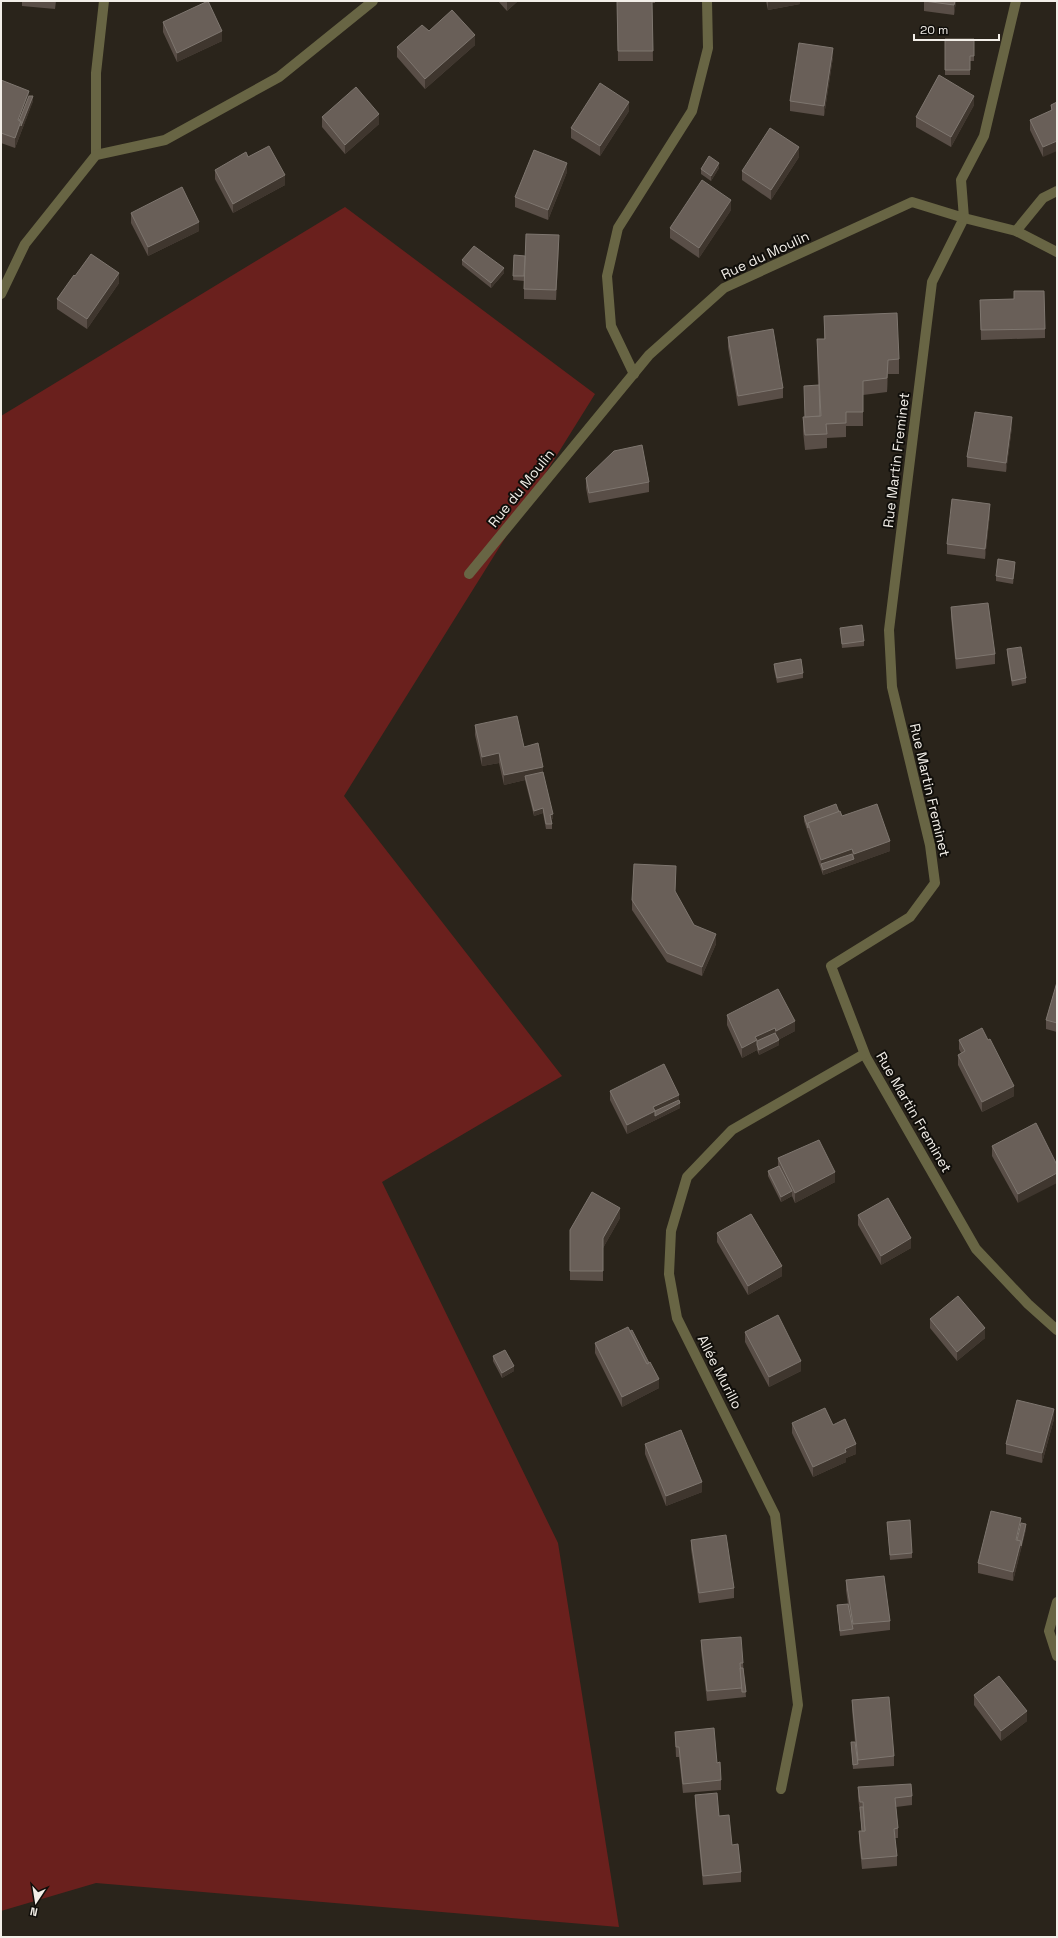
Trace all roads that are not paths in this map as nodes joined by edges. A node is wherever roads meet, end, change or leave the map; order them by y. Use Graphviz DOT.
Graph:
graph roads {
  1 [pos="104,1"];
  2 [pos="373,1"];
  3 [pos="707,1"];
  4 [pos="1016,1"];
  5 [pos="96,155"];
  6 [pos="1057,191"];
  7 [pos="964,218"];
  8 [pos="1016,231"];
  9 [pos="1057,252"];
  10 [pos="1,294"];
  11 [pos="634,374"];
  12 [pos="468,574"];
  13 [pos="864,1054"];
  14 [pos="1057,1330"];
  15 [pos="1057,1602"];
  16 [pos="1057,1656"];
  17 [pos="781,1789"];
  1 -- 5 [label="street"];
  2 -- 5 [label="street"];
  3 -- 11 [label="street"];
  4 -- 7 [label="street"];
  5 -- 10 [label="street"];
  6 -- 8 [label="street"];
  7 -- 8 [label="street, Rue du Moulin"];
  7 -- 11 [label="street, Rue du Moulin"];
  7 -- 13 [label="street, Rue Martin Freminet"];
  8 -- 9 [label="street, Rue du Moulin"];
  11 -- 12 [label="street, Rue du Moulin"];
  13 -- 14 [label="street, Rue Martin Freminet"];
  13 -- 17 [label="street, Allée Murillo"];
  15 -- 16 [label="street"];
}
